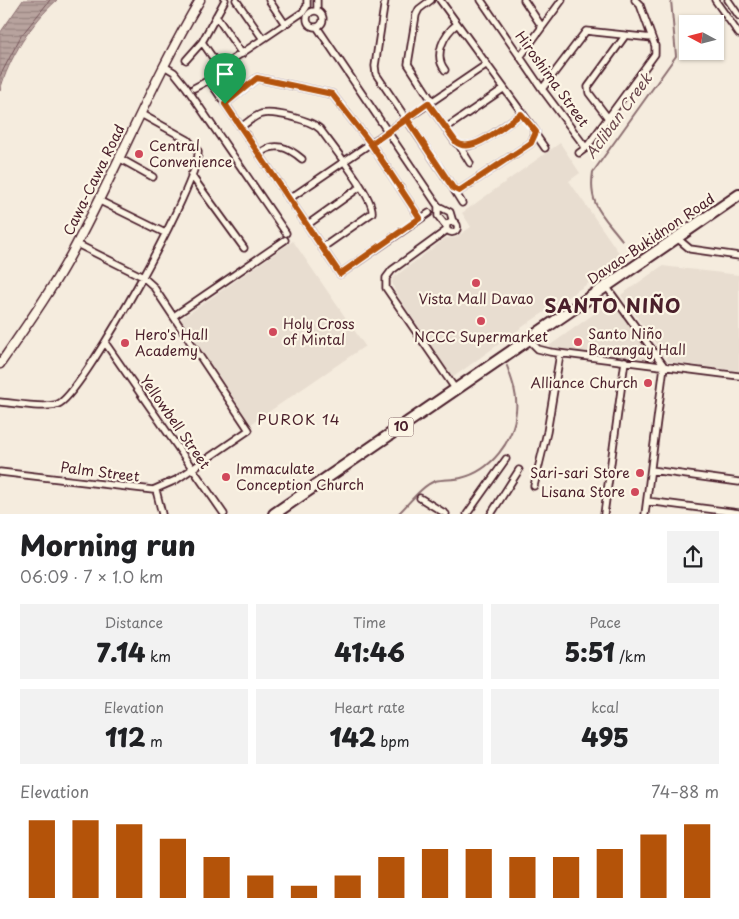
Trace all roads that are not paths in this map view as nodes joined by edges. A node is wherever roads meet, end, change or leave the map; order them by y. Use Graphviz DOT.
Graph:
graph roads {
  1 [pos="200,0"];
  2 [pos="225,0"];
  3 [pos="236,0"];
  4 [pos="269,0"];
  5 [pos="317,0"];
  6 [pos="385,0"];
  7 [pos="431,0"];
  8 [pos="440,0"];
  9 [pos="481,0"];
  10 [pos="524,0"];
  11 [pos="562,0"];
  12 [pos="636,0"];
  13 [pos="714,0"];
  14 [pos="307,3"];
  15 [pos="730,3"];
  16 [pos="317,11"];
  17 [pos="723,11"];
  18 [pos="216,16"];
  19 [pos="739,16"];
  20 [pos="285,24"];
  21 [pos="457,24"];
  22 [pos="316,27"];
  23 [pos="542,27"];
  24 [pos="739,34"];
  25 [pos="626,36"];
  26 [pos="652,38"];
  27 [pos="263,39"];
  28 [pos="202,42"];
  29 [pos="242,54"];
  30 [pos="520,58"];
  31 [pos="186,60"];
  32 [pos="487,64"];
  33 [pos="164,66"];
  34 [pos="220,68"];
  35 [pos="445,70"];
  36 [pos="209,80"];
  37 [pos="194,88"];
  38 [pos="503,89"];
  39 [pos="542,89"];
  40 [pos="430,102"];
  41 [pos="225,104"];
  42 [pos="141,114"];
  43 [pos="521,114"];
  44 [pos="608,118"];
  45 [pos="407,119"];
  46 [pos="241,128"];
  47 [pos="446,128"];
  48 [pos="387,133"];
  49 [pos="536,134"];
  50 [pos="371,144"];
  51 [pos="459,145"];
  52 [pos="545,148"];
  53 [pos="586,148"];
  54 [pos="579,152"];
  55 [pos="259,154"];
  56 [pos="119,158"];
  57 [pos="302,159"];
  58 [pos="344,162"];
  59 [pos="470,163"];
  60 [pos="191,175"];
  61 [pos="153,176"];
  62 [pos="452,186"];
  63 [pos="360,187"];
  64 [pos="739,195"];
  65 [pos="289,199"];
  66 [pos="98,200"];
  67 [pos="462,202"];
  68 [pos="438,206"];
  69 [pos="429,213"];
  70 [pos="420,218"];
  71 [pos="453,222"];
  72 [pos="307,225"];
  73 [pos="447,228"];
  74 [pos="164,233"];
  75 [pos="286,233"];
  76 [pos="677,238"];
  77 [pos="285,240"];
  78 [pos="77,244"];
  79 [pos="244,248"];
  80 [pos="322,248"];
  81 [pos="738,255"];
  82 [pos="143,277"];
  83 [pos="606,286"];
  84 [pos="174,316"];
  85 [pos="528,340"];
  86 [pos="106,344"];
  87 [pos="560,354"];
  88 [pos="624,362"];
  89 [pos="0,364"];
  90 [pos="664,366"];
  91 [pos="739,376"];
  92 [pos="456,390"];
  93 [pos="0,402"];
  94 [pos="506,459"];
  95 [pos="191,468"];
  96 [pos="519,470"];
  97 [pos="651,470"];
  98 [pos="0,472"];
  99 [pos="739,482"];
  100 [pos="534,486"];
  101 [pos="156,490"];
  102 [pos="420,498"];
  103 [pos="647,501"];
  104 [pos="739,513"];
  105 [pos="162,514"];
  106 [pos="224,514"];
  107 [pos="274,514"];
  108 [pos="446,514"];
  109 [pos="467,514"];
  110 [pos="491,514"];
  111 [pos="604,514"];
  112 [pos="645,514"];
  1 -- 33 [label="street, Cawa-Cawa Road"];
  2 -- 18 [label="street"];
  3 -- 27 [label="street"];
  4 -- 20 [label="street"];
  5 -- 16 [label="street"];
  6 -- 45 [label="street"];
  7 -- 40 [label="street"];
  8 -- 21 [label="street"];
  9 -- 30 [label="street, Hiroshima Street"];
  10 -- 23 [label="street"];
  11 -- 23 [label="street"];
  12 -- 26 [label="street"];
  13 -- 17 [label="street"];
  14 -- 20 [label="street"];
  15 -- 17 [label="street"];
  15 -- 19 [label="street"];
  16 -- 22 [label="street"];
  16 -- 22 [label="street"];
  17 -- 24 [label="street"];
  18 -- 28 [label="street"];
  18 -- 29 [label="street"];
  20 -- 27 [label="street"];
  21 -- 32 [label="street"];
  21 -- 35 [label="street"];
  22 -- 48 [label="street"];
  23 -- 30 [label="street"];
  25 -- 26 [label="street"];
  25 -- 39 [label="street"];
  25 -- 44 [label="street"];
  26 -- 44 [label="street"];
  27 -- 29 [label="street"];
  28 -- 31 [label="street"];
  28 -- 34 [label="street"];
  29 -- 34 [label="street"];
  30 -- 39 [label="street, Hiroshima Street"];
  32 -- 38 [label="street"];
  32 -- 40 [label="street"];
  33 -- 42 [label="street, Cawa-Cawa Road"];
  33 -- 75 [label="street"];
  34 -- 36 [label="street"];
  36 -- 37 [label="street"];
  36 -- 41 [label="street"];
  38 -- 43 [label="street"];
  38 -- 47 [label="street"];
  39 -- 53 [label="street, Hiroshima Street"];
  40 -- 45 [label="street"];
  40 -- 47 [label="street"];
  41 -- 46 [label="street"];
  41 -- 50 [label="street"];
  42 -- 56 [label="street, Cawa-Cawa Road"];
  42 -- 60 [label="street"];
  43 -- 49 [label="street"];
  43 -- 51 [label="street"];
  44 -- 53 [label="street"];
  45 -- 48 [label="street"];
  45 -- 62 [label="street"];
  46 -- 55 [label="street"];
  46 -- 58 [label="street"];
  47 -- 51 [label="street"];
  48 -- 50 [label="street"];
  48 -- 68 [label="street"];
  49 -- 52 [label="street"];
  49 -- 62 [label="street"];
  50 -- 58 [label="street"];
  50 -- 70 [label="street"];
  51 -- 59 [label="street"];
  53 -- 54 [label="street"];
  55 -- 57 [label="street"];
  55 -- 65 [label="street"];
  56 -- 61 [label="street"];
  56 -- 66 [label="street, Cawa-Cawa Road"];
  58 -- 63 [label="street"];
  58 -- 65 [label="street"];
  60 -- 74 [label="street"];
  60 -- 79 [label="street"];
  62 -- 67 [label="street"];
  63 -- 72 [label="street"];
  63 -- 80 [label="street"];
  64 -- 76 [label="highway, Davao-Bukidnon Road / 10"];
  65 -- 72 [label="street"];
  66 -- 74 [label="street"];
  66 -- 78 [label="street, Cawa-Cawa Road"];
  68 -- 71 [label="street"];
  68 -- 73 [label="street"];
  69 -- 70 [label="street"];
  70 -- 80 [label="street"];
  71 -- 73 [label="street"];
  71 -- 73 [label="street"];
  72 -- 80 [label="street"];
  73 -- 92 [label="street"];
  74 -- 82 [label="street"];
  76 -- 81 [label="street"];
  76 -- 83 [label="highway, Davao-Bukidnon Road / 10"];
  77 -- 84 [label="street"];
  78 -- 82 [label="street"];
  78 -- 89 [label="street, Cawa-Cawa Road"];
  82 -- 84 [label="street"];
  82 -- 86 [label="street"];
  83 -- 85 [label="highway, Davao-Bukidnon Road / 10"];
  83 -- 90 [label="street"];
  84 -- 95 [label="street, Palm Street"];
  85 -- 87 [label="street"];
  85 -- 92 [label="highway, Davao-Bukidnon Road / 10"];
  86 -- 93 [label="street"];
  86 -- 95 [label="street, Yellowbell Street"];
  87 -- 88 [label="street"];
  87 -- 100 [label="street"];
  88 -- 90 [label="street"];
  88 -- 111 [label="street"];
  90 -- 91 [label="street"];
  90 -- 97 [label="street"];
  92 -- 107 [label="highway, 10"];
  94 -- 109 [label="street"];
  95 -- 101 [label="street, Palm Street"];
  95 -- 106 [label="street, Yellowbell Street"];
  96 -- 110 [label="street"];
  97 -- 99 [label="street"];
  97 -- 103 [label="street"];
  98 -- 101 [label="street, Palm Street"];
  101 -- 105 [label="street"];
  102 -- 108 [label="street"];
  103 -- 104 [label="street"];
  103 -- 112 [label="street"];
}
